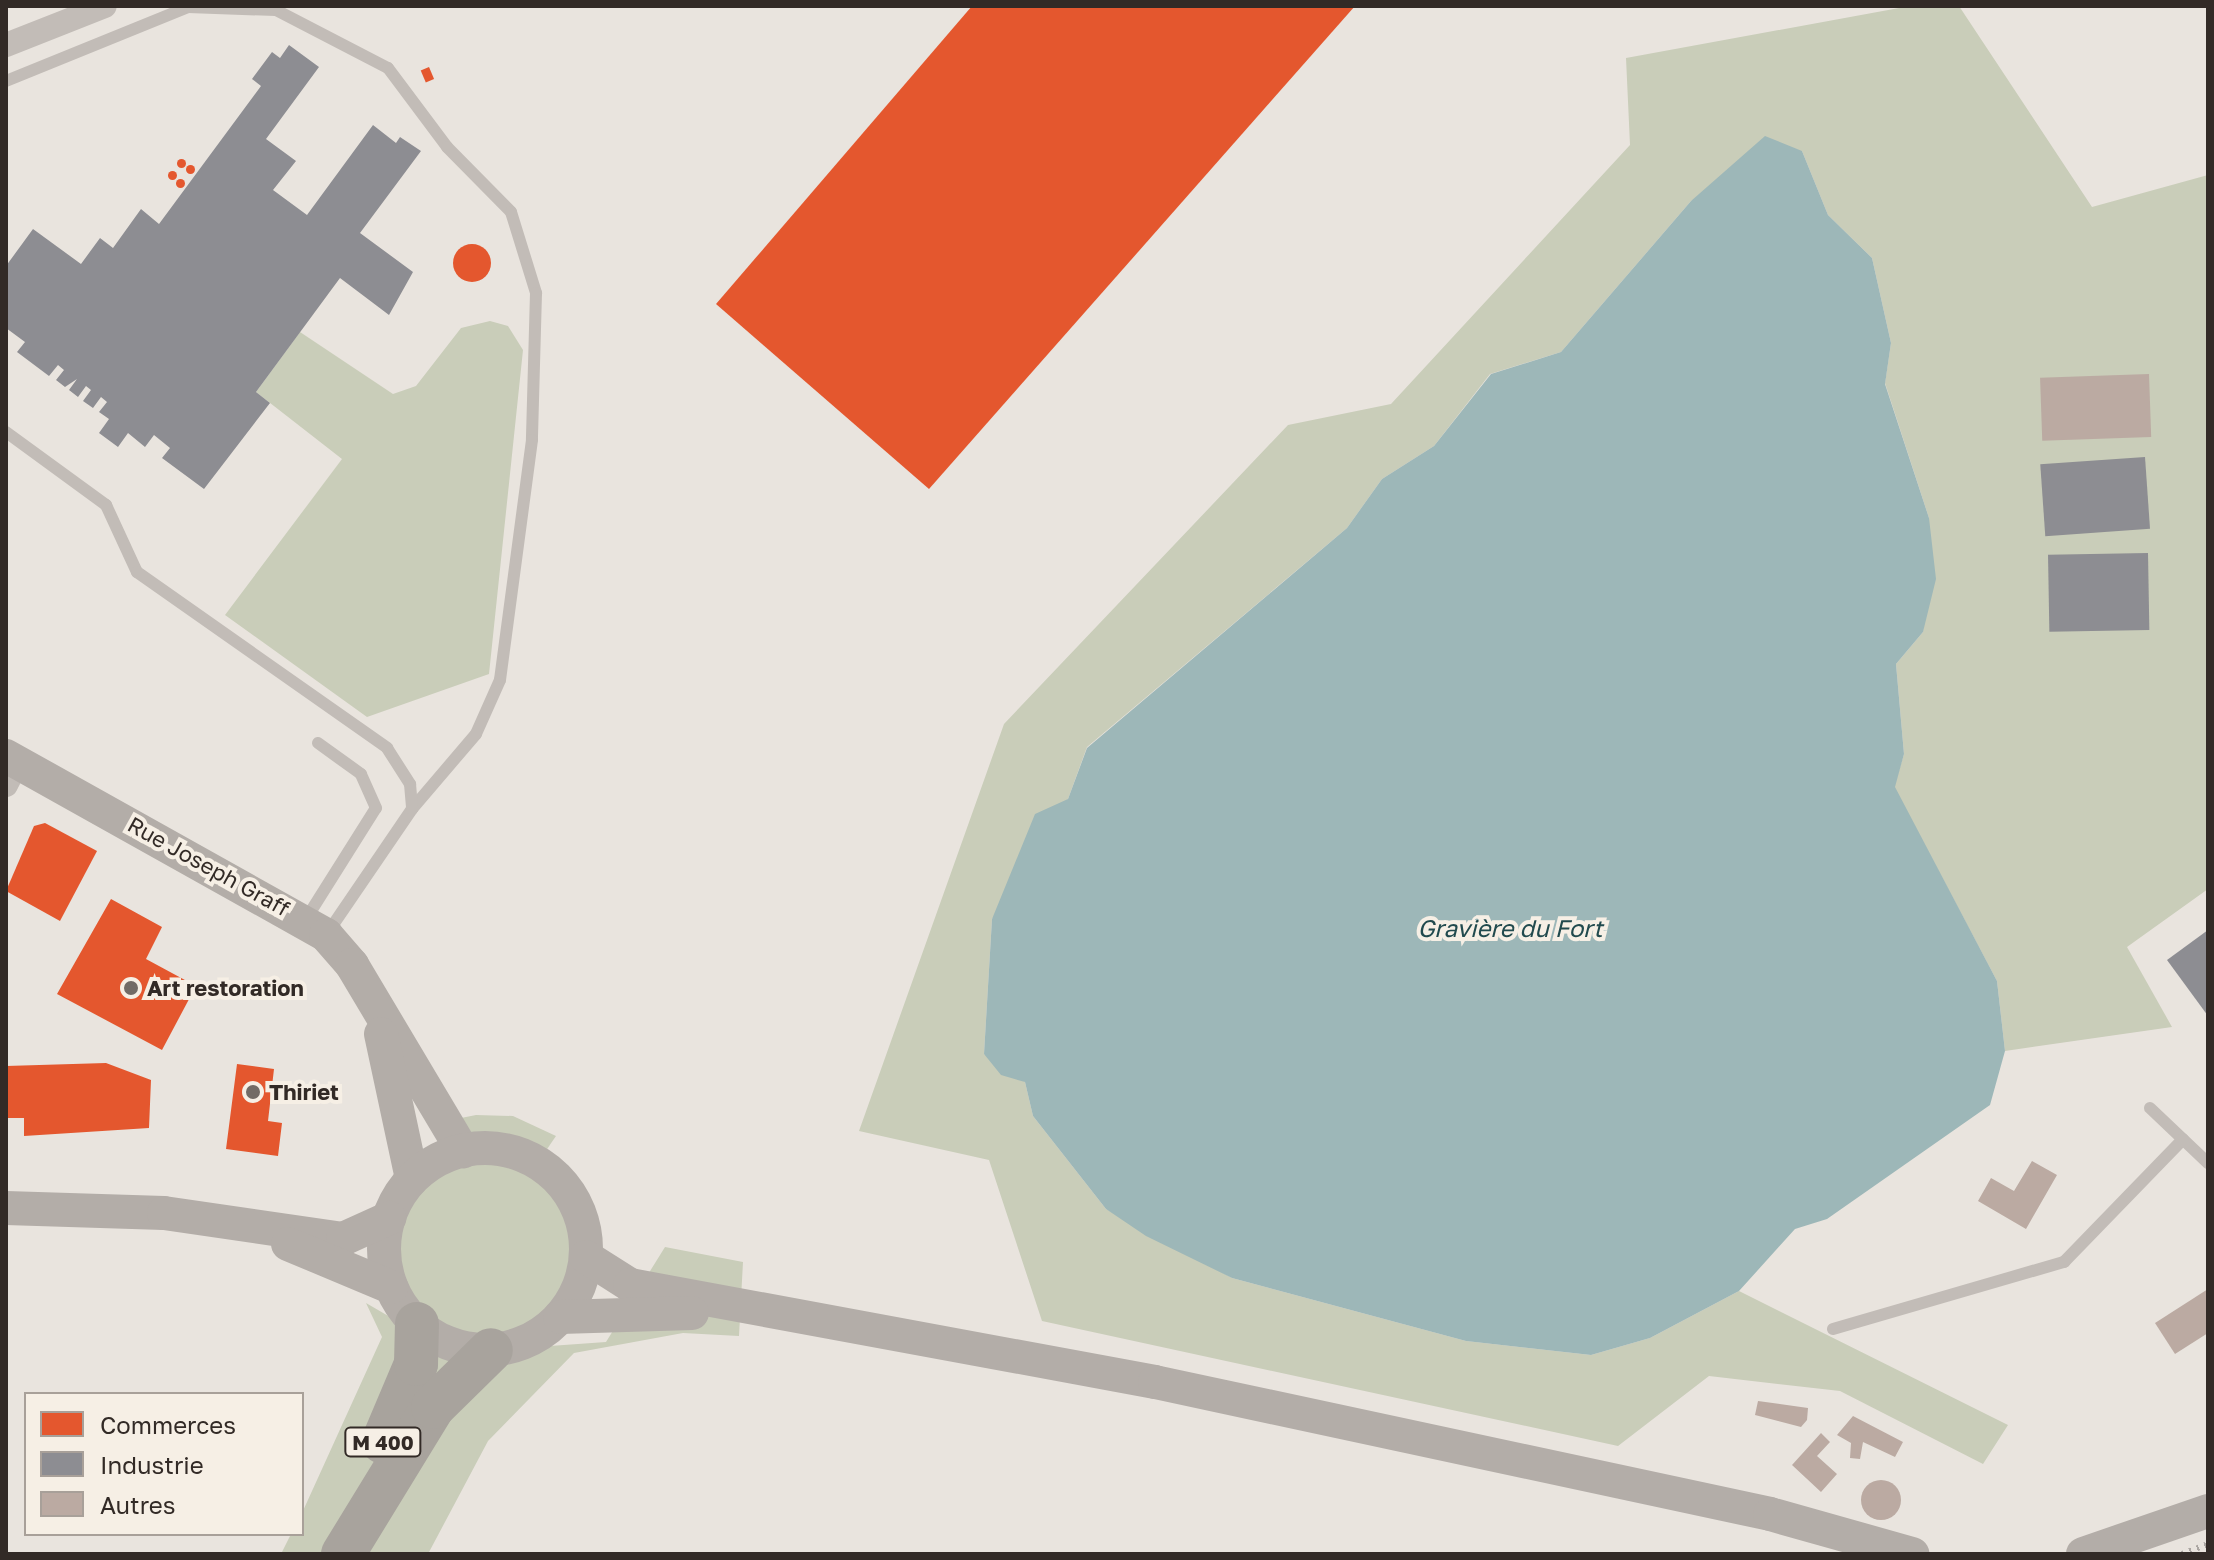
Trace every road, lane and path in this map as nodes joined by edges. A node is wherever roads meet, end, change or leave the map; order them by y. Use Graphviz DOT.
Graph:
graph roads {
  1 [pos="105,6"];
  2 [pos="6,45"];
  3 [pos="6,81"];
  4 [pos="6,432"];
  5 [pos="318,743"];
  6 [pos="10,768"];
  7 [pos="412,809"];
  8 [pos="316,927"];
  9 [pos="372,1002"];
  10 [pos="2150,1108"];
  11 [pos="2183,1139"];
  12 [pos="463,1151"];
  13 [pos="2208,1163"];
  14 [pos="412,1179"];
  15 [pos="6,1208"];
  16 [pos="389,1218"];
  17 [pos="251,1229"];
  18 [pos="586,1257"];
  19 [pos="391,1287"];
  20 [pos="560,1317"];
  21 [pos="845,1323"];
  22 [pos="417,1324"];
  23 [pos="1833,1329"];
  24 [pos="491,1350"];
  25 [pos="2208,1498"];
  26 [pos="2208,1511"];
  27 [pos="2122,1542"];
  28 [pos="328,1554"];
  29 [pos="343,1554"];
  30 [pos="1912,1554"];
  31 [pos="2083,1554"];
  1 -- 2 [label="street"];
  3 -- 7 [label="lane"];
  4 -- 7 [label="lane"];
  5 -- 8 [label="lane"];
  6 -- 8 [label="main road, Rue Joseph Graff"];
  7 -- 8 [label="lane"];
  8 -- 9 [label="main road, Rue Joseph Graff"];
  9 -- 12 [label="main road, Rue Joseph Graff"];
  9 -- 14 [label="main road, Rue Joseph Graff"];
  10 -- 11 [label="lane"];
  11 -- 13 [label="lane"];
  11 -- 23 [label="lane"];
  12 -- 14 [label="main road"];
  12 -- 18 [label="main road"];
  14 -- 16 [label="main road"];
  15 -- 17 [label="main road"];
  16 -- 17 [label="main road"];
  16 -- 19 [label="main road"];
  17 -- 19 [label="main road"];
  18 -- 20 [label="main road"];
  18 -- 21 [label="main road"];
  19 -- 22 [label="main road"];
  20 -- 21 [label="main road"];
  20 -- 24 [label="main road"];
  21 -- 30 [label="main road"];
  22 -- 24 [label="main road"];
  22 -- 28 [label="highway, M 400"];
  24 -- 29 [label="highway, M 400"];
  25 -- 27 [label="main road"];
  26 -- 27 [label="main road"];
  27 -- 31 [label="main road"];
}
